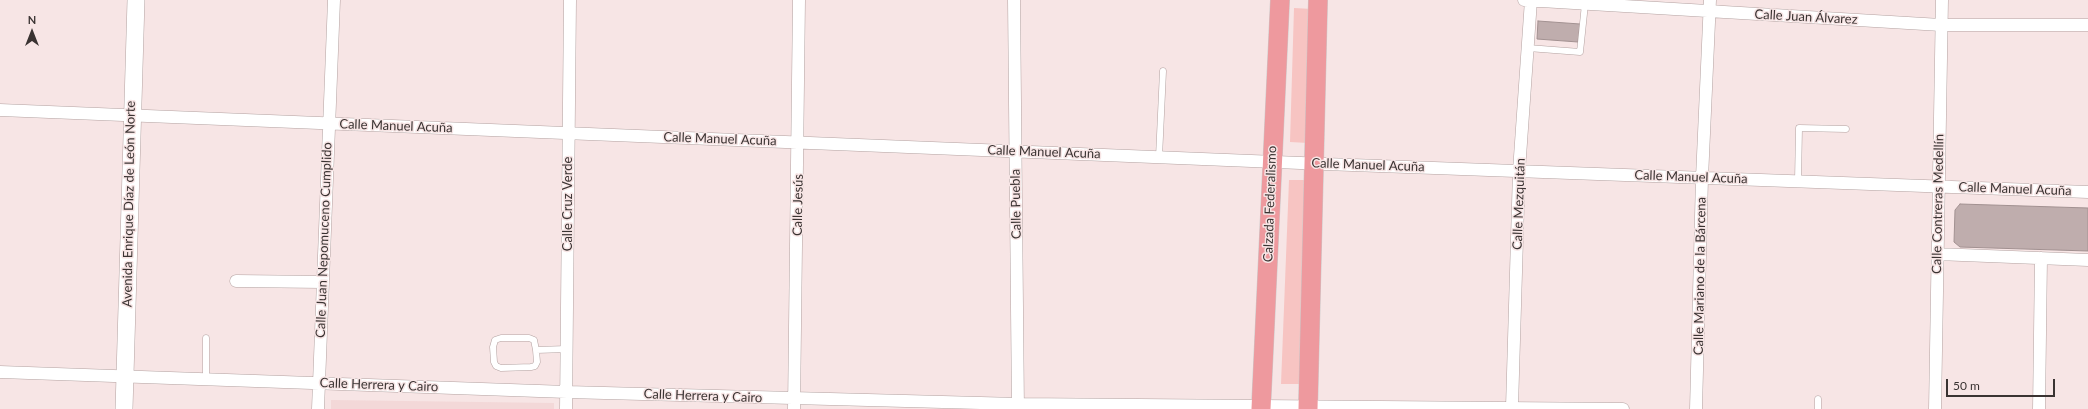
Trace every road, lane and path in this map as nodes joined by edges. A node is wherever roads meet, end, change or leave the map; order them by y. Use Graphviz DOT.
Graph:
graph roads {
  1 [pos="136,0"];
  2 [pos="334,0"];
  3 [pos="570,0"];
  4 [pos="799,0"];
  5 [pos="1014,0"];
  6 [pos="1280,0"];
  7 [pos="1318,0"];
  8 [pos="1524,0"];
  9 [pos="1531,0"];
  10 [pos="1942,0"];
  11 [pos="1585,4"];
  12 [pos="1710,6"];
  13 [pos="1941,25"];
  14 [pos="2088,26"];
  15 [pos="1528,48"];
  16 [pos="1163,71"];
  17 [pos="0,110"];
  18 [pos="132,115"];
  19 [pos="329,123"];
  20 [pos="1846,130"];
  21 [pos="569,133"];
  22 [pos="799,142"];
  23 [pos="1015,151"];
  24 [pos="1159,157"];
  25 [pos="1271,161"];
  26 [pos="1314,163"];
  27 [pos="1519,171"];
  28 [pos="1702,178"];
  29 [pos="1798,181"];
  30 [pos="1938,186"];
  31 [pos="2088,192"];
  32 [pos="1937,254"];
  33 [pos="2041,258"];
  34 [pos="2088,260"];
  35 [pos="236,281"];
  36 [pos="323,282"];
  37 [pos="206,338"];
  38 [pos="567,349"];
  39 [pos="536,350"];
  40 [pos="0,372"];
  41 [pos="125,376"];
  42 [pos="206,379"];
  43 [pos="319,383"];
  44 [pos="567,392"];
  45 [pos="1818,399"];
  46 [pos="794,404"];
  47 [pos="1018,407"];
  48 [pos="1512,407"];
  49 [pos="1261,408"];
  50 [pos="1308,408"];
  51 [pos="124,409"];
  52 [pos="318,409"];
  53 [pos="566,409"];
  54 [pos="1623,409"];
  55 [pos="1696,409"];
  56 [pos="1818,409"];
  57 [pos="1935,409"];
  58 [pos="2039,409"];
  1 -- 18 [label="main road, Avenida Enrique Díaz de León Norte"];
  2 -- 19 [label="street, Calle Juan Nepomuceno Cumplido"];
  3 -- 21 [label="street, Calle Cruz Verde"];
  4 -- 22 [label="street, Calle Jesús"];
  5 -- 23 [label="street, Calle Puebla"];
  6 -- 25 [label="main road, Calzada Federalismo"];
  7 -- 26 [label="main road"];
  8 -- 9 [label="street, Calle Juan Álvarez"];
  9 -- 11 [label="street, Calle Juan Álvarez"];
  9 -- 15 [label="street, Calle Mezquitán"];
  10 -- 13 [label="street, Calle Contreras Medellín"];
  11 -- 12 [label="street, Calle Juan Álvarez"];
  11 -- 15 [label="lane"];
  12 -- 13 [label="street, Calle Juan Álvarez"];
  12 -- 28 [label="street, Calle Mariano de la Bárcena"];
  13 -- 14 [label="street, Calle Juan Álvarez"];
  13 -- 30 [label="street, Calle Contreras Medellín"];
  15 -- 27 [label="street, Calle Mezquitán"];
  16 -- 24 [label="lane"];
  17 -- 18 [label="street, Calle Manuel Acuña"];
  18 -- 19 [label="street, Calle Manuel Acuña"];
  18 -- 41 [label="main road, Avenida Enrique Díaz de León Norte"];
  19 -- 21 [label="street, Calle Manuel Acuña"];
  19 -- 36 [label="street, Calle Juan Nepomuceno Cumplido"];
  20 -- 29 [label="lane"];
  21 -- 22 [label="street, Calle Manuel Acuña"];
  21 -- 38 [label="street, Calle Cruz Verde"];
  22 -- 23 [label="street, Calle Manuel Acuña"];
  22 -- 46 [label="street, Calle Jesús"];
  23 -- 24 [label="street, Calle Manuel Acuña"];
  23 -- 47 [label="street, Calle Puebla"];
  24 -- 25 [label="street, Calle Manuel Acuña"];
  25 -- 26 [label="street, Calle Manuel Acuña"];
  25 -- 49 [label="main road, Calzada Federalismo"];
  26 -- 27 [label="street, Calle Manuel Acuña"];
  26 -- 50 [label="main road"];
  27 -- 28 [label="street, Calle Manuel Acuña"];
  27 -- 48 [label="street, Calle Mezquitán"];
  28 -- 29 [label="street, Calle Manuel Acuña"];
  28 -- 55 [label="street, Calle Mariano de la Bárcena"];
  29 -- 30 [label="street, Calle Manuel Acuña"];
  30 -- 31 [label="street, Calle Manuel Acuña"];
  30 -- 32 [label="street, Calle Contreras Medellín"];
  32 -- 33 [label="street"];
  32 -- 57 [label="street, Calle Contreras Medellín"];
  33 -- 34 [label="street"];
  33 -- 58 [label="street"];
  35 -- 36 [label="street"];
  36 -- 43 [label="street, Calle Juan Nepomuceno Cumplido"];
  37 -- 42 [label="lane"];
  38 -- 39 [label="lane"];
  38 -- 44 [label="street, Calle Cruz Verde"];
  39 -- 39 [label="lane"];
  40 -- 41 [label="street, Calle Herrera y Cairo"];
  41 -- 42 [label="street, Calle Herrera y Cairo"];
  41 -- 51 [label="main road, Avenida Enrique Díaz de León Norte"];
  42 -- 43 [label="street, Calle Herrera y Cairo"];
  43 -- 44 [label="street, Calle Herrera y Cairo"];
  43 -- 52 [label="street, Calle Juan Nepomuceno Cumplido"];
  44 -- 46 [label="street, Calle Herrera y Cairo"];
  44 -- 53 [label="street, Calle Cruz Verde"];
  45 -- 56 [label="lane"];
  46 -- 47 [label="street, Calle Herrera y Cairo"];
  47 -- 49 [label="street, Calle Herrera y Cairo"];
  48 -- 50 [label="street, Calle Herrera y Cairo"];
  48 -- 54 [label="street, Calle Herrera y Cairo"];
  49 -- 50 [label="street, Calle Herrera y Cairo"];
}
